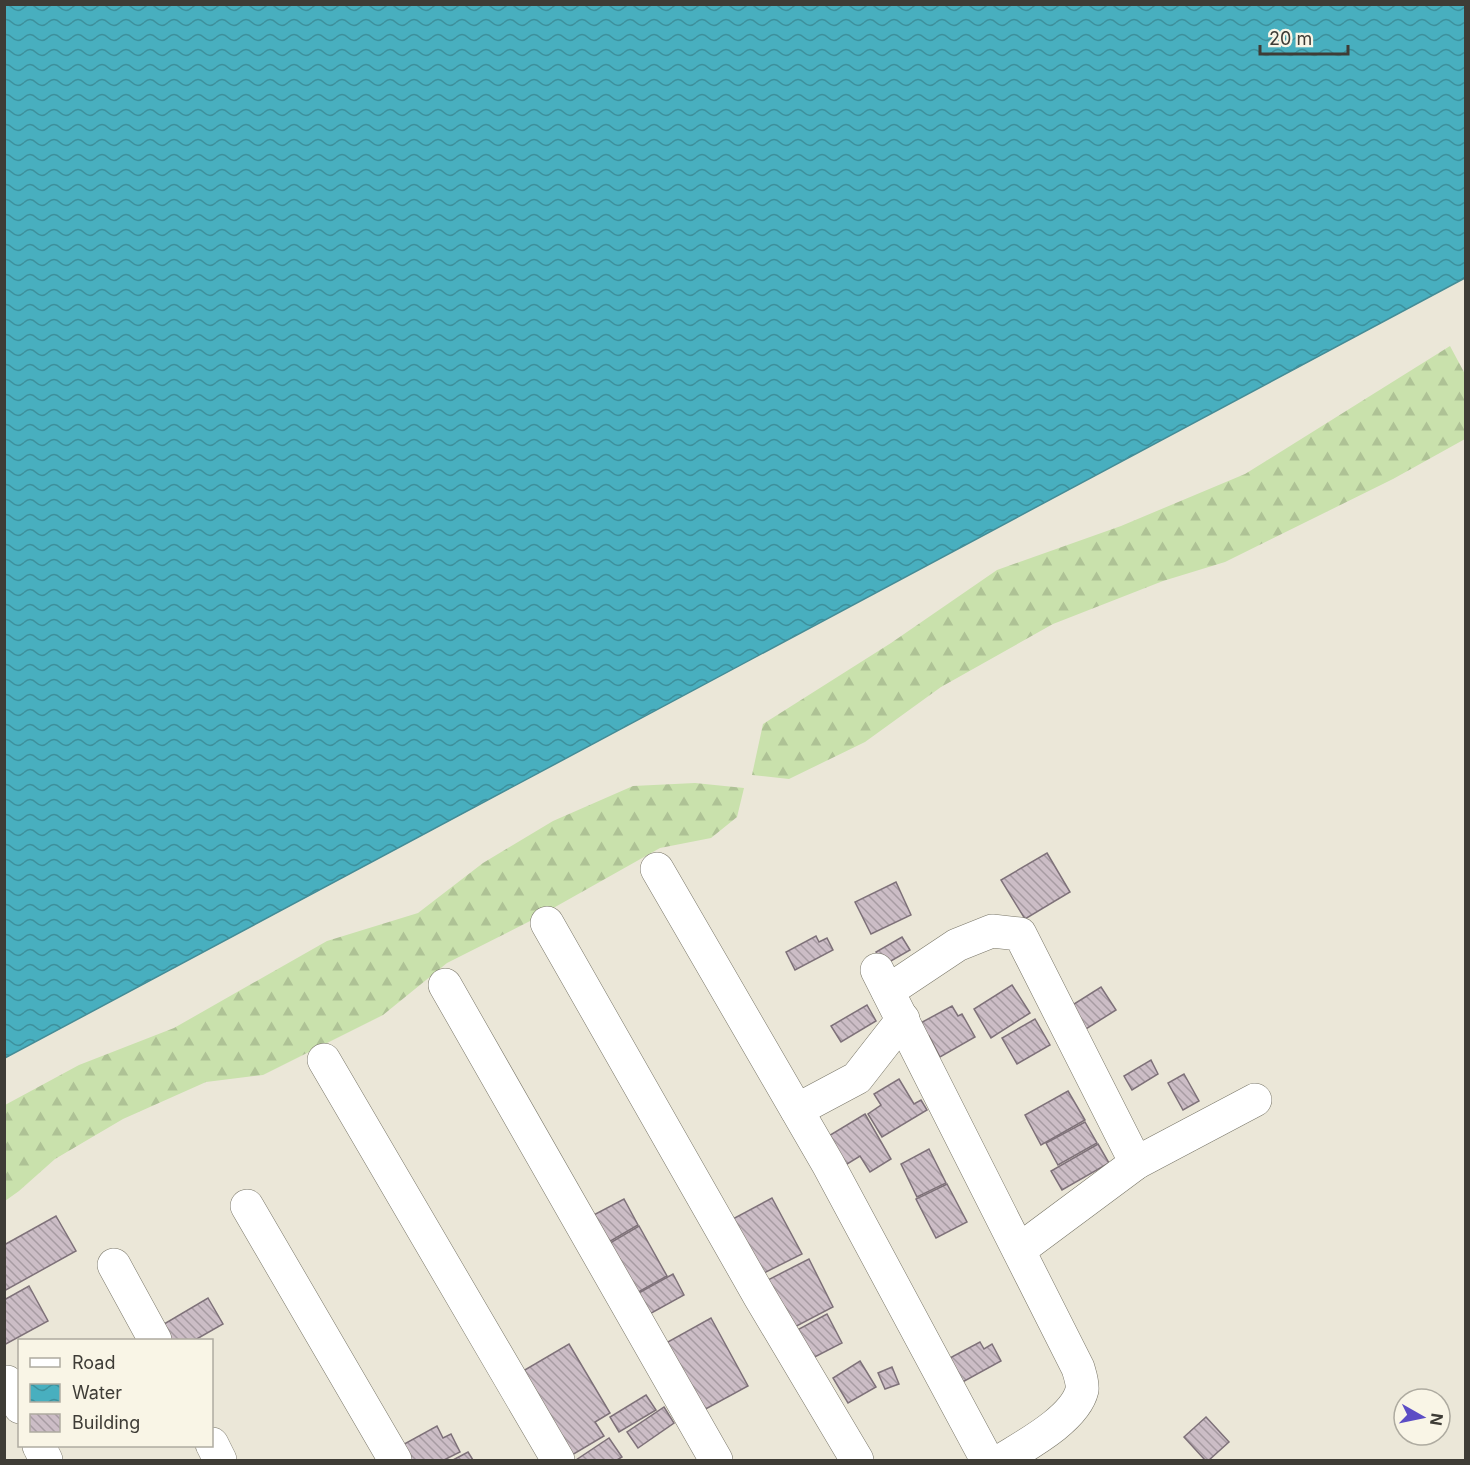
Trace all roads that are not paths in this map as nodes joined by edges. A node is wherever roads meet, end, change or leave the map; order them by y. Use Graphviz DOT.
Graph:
graph roads {
  1 [pos="657,869"];
  2 [pos="547,923"];
  3 [pos="445,985"];
  4 [pos="889,993"];
  5 [pos="324,1059"];
  6 [pos="1255,1100"];
  7 [pos="797,1110"];
  8 [pos="1136,1163"];
  9 [pos="247,1206"];
  10 [pos="1019,1250"];
  11 [pos="114,1265"];
  12 [pos="154,1339"];
  13 [pos="213,1446"];
  14 [pos="39,1447"];
  15 [pos="46,1461"];
  16 [pos="220,1461"];
  17 [pos="395,1461"];
  18 [pos="558,1461"];
  19 [pos="716,1461"];
  20 [pos="857,1461"];
  21 [pos="987,1461"];
  22 [pos="1002,1461"];
  1 -- 7 [label="street"];
  2 -- 20 [label="street"];
  3 -- 19 [label="street"];
  4 -- 7 [label="street"];
  4 -- 8 [label="street"];
  4 -- 10 [label="street"];
  5 -- 18 [label="street"];
  6 -- 8 [label="street"];
  7 -- 21 [label="street"];
  8 -- 10 [label="street"];
  9 -- 17 [label="street"];
  10 -- 22 [label="street"];
  11 -- 12 [label="street"];
  13 -- 16 [label="street"];
  14 -- 15 [label="street"];
}
